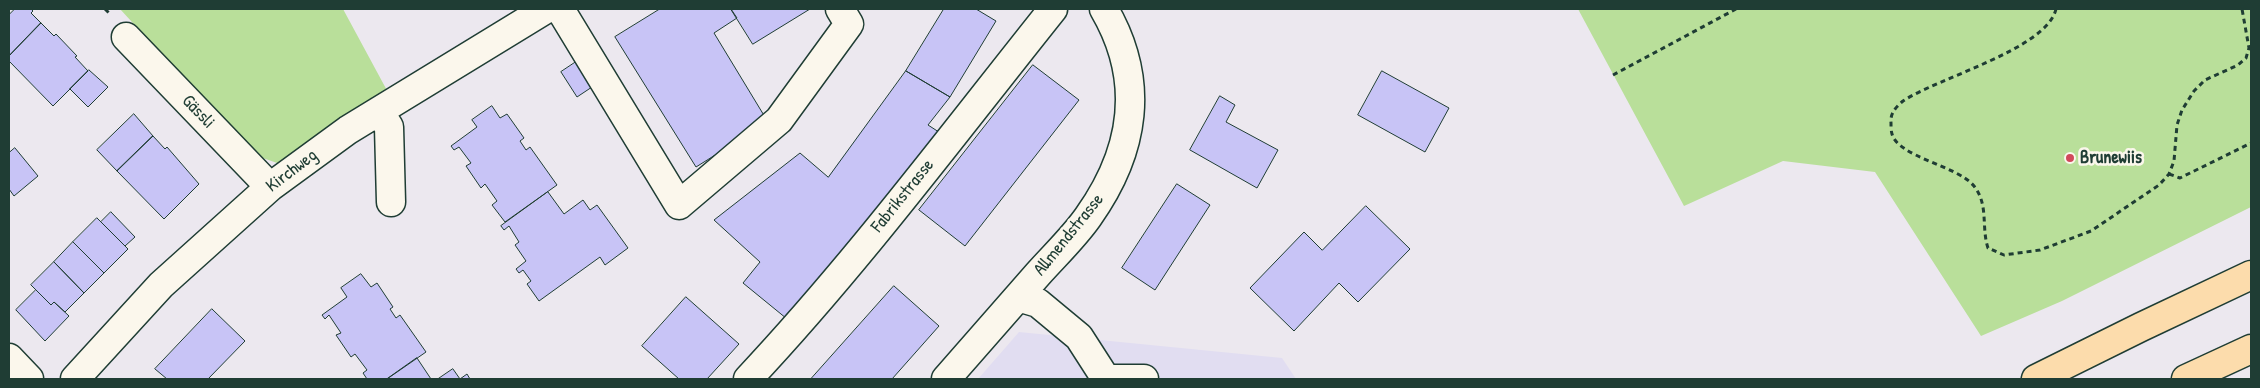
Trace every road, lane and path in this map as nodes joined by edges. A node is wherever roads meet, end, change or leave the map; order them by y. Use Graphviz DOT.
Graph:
graph roads {
  1 [pos="546,9"];
  2 [pos="560,9"];
  3 [pos="840,9"];
  4 [pos="1053,9"];
  5 [pos="1104,9"];
  6 [pos="1736,9"];
  7 [pos="2056,9"];
  8 [pos="2242,9"];
  9 [pos="126,36"];
  10 [pos="1613,75"];
  11 [pos="379,111"];
  12 [pos="2251,143"];
  13 [pos="2169,174"];
  14 [pos="270,187"];
  15 [pos="391,202"];
  16 [pos="2251,275"];
  17 [pos="1018,297"];
  18 [pos="2251,349"];
  19 [pos="9,358"];
  20 [pos="29,379"];
  21 [pos="75,379"];
  22 [pos="748,379"];
  23 [pos="946,379"];
  24 [pos="1106,379"];
  25 [pos="1144,379"];
  26 [pos="2036,379"];
  27 [pos="2186,379"];
  1 -- 11 [label="street, Kirchweg"];
  2 -- 3 [label="street"];
  4 -- 22 [label="street, Fabrikstrasse"];
  5 -- 17 [label="street, Allmendstrasse"];
  6 -- 10 [label="path"];
  7 -- 13 [label="path"];
  8 -- 13 [label="path"];
  9 -- 14 [label="street, Gässli"];
  11 -- 14 [label="street, Kirchweg"];
  11 -- 15 [label="street"];
  12 -- 13 [label="path"];
  14 -- 21 [label="street, Kirchweg"];
  16 -- 26 [label="highway"];
  17 -- 23 [label="street, Allmendstrasse"];
  17 -- 24 [label="street"];
  18 -- 27 [label="highway"];
  19 -- 20 [label="street"];
  24 -- 25 [label="street"];
}
